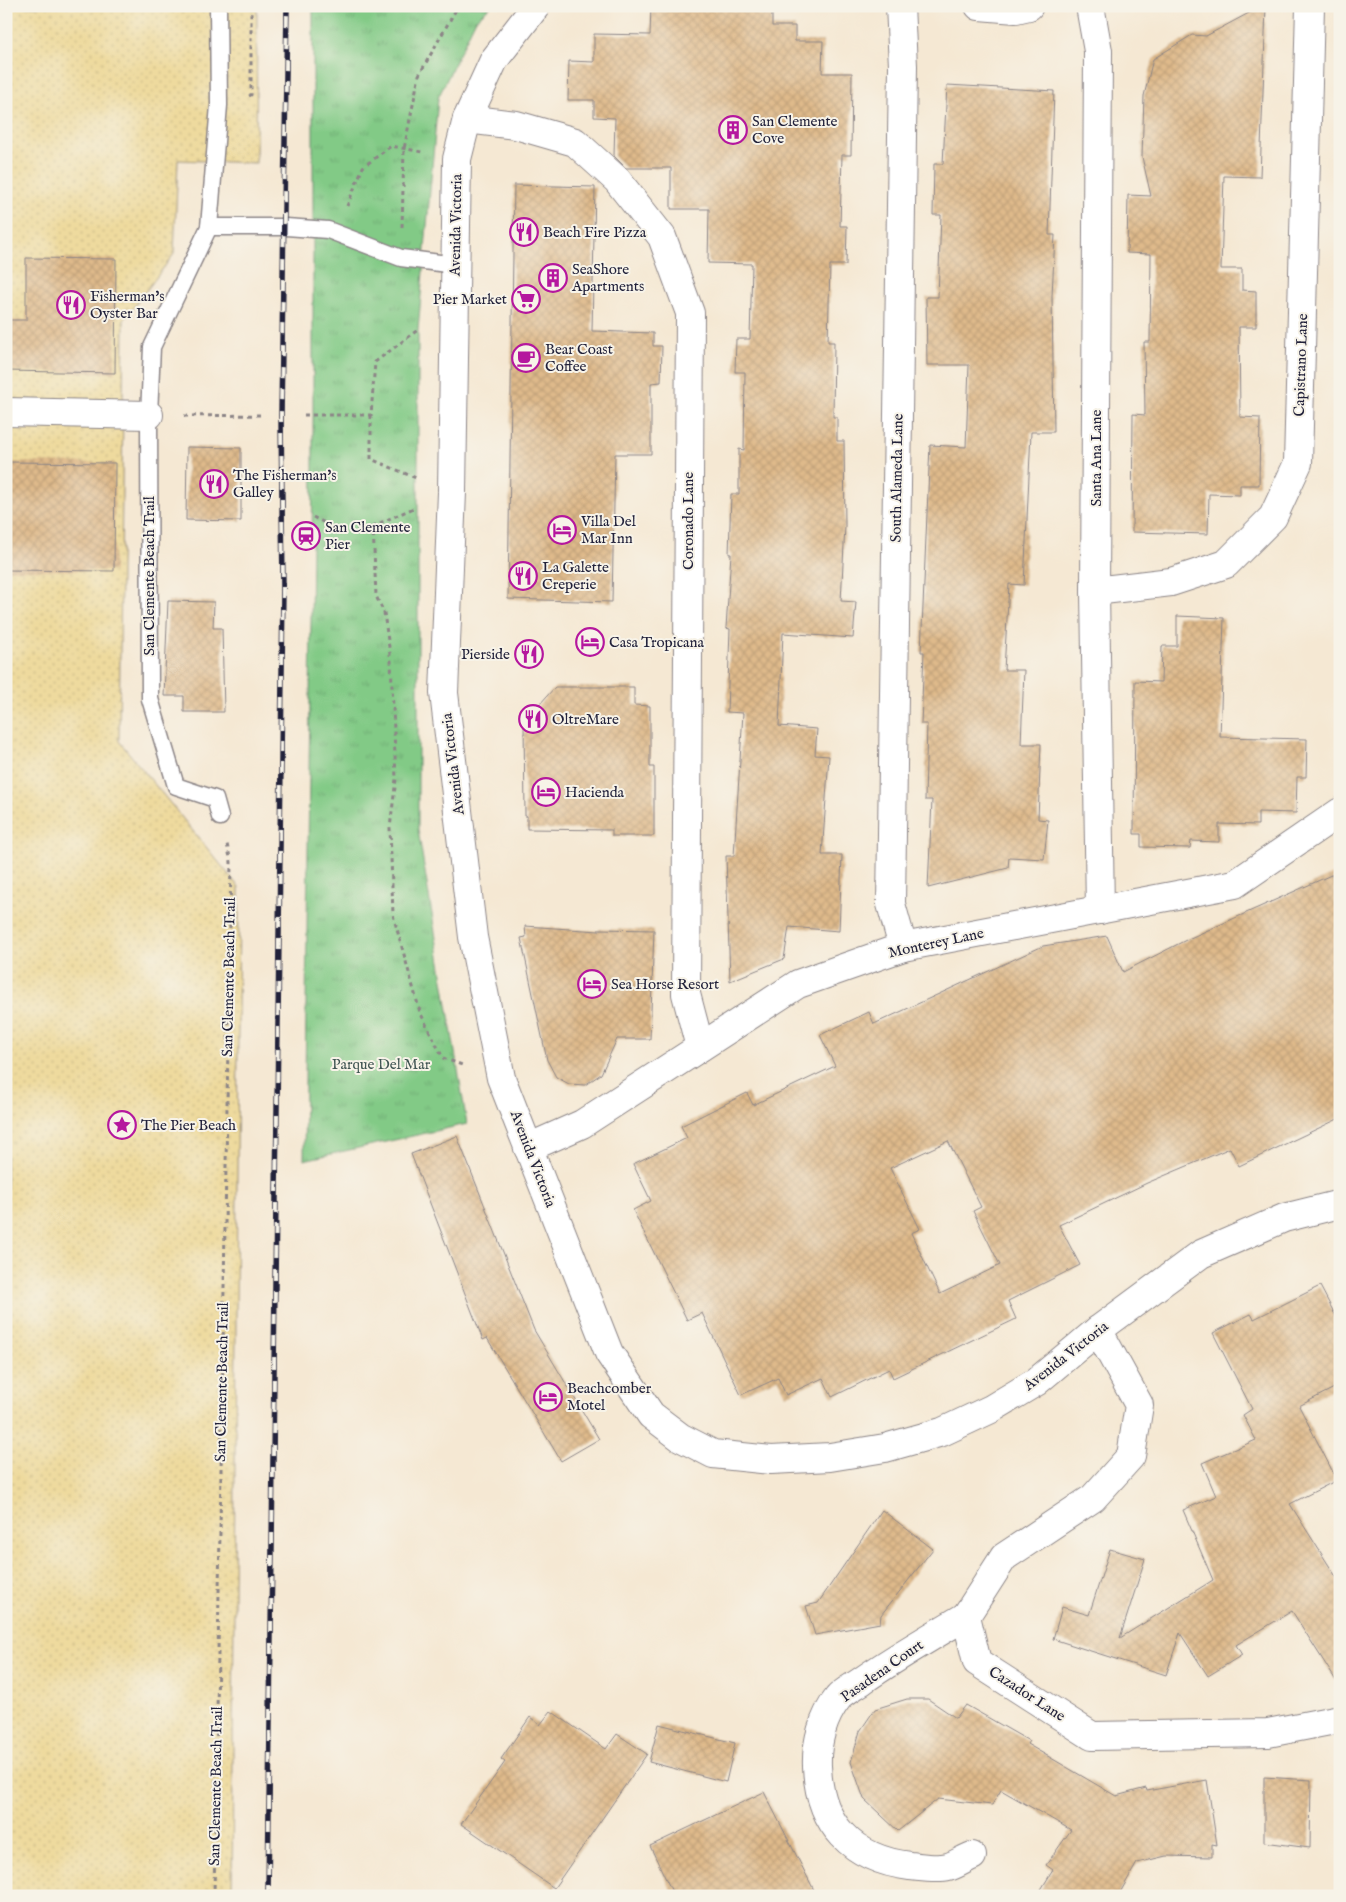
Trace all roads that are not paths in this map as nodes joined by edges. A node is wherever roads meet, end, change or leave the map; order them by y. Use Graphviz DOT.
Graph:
graph roads {
  1 [pos="218,6"];
  2 [pos="536,6"];
  3 [pos="900,6"];
  4 [pos="979,6"];
  5 [pos="1029,6"];
  6 [pos="1090,6"];
  7 [pos="1310,6"];
  8 [pos="467,119"];
  9 [pos="209,227"];
  10 [pos="455,265"];
  11 [pos="6,412"];
  12 [pos="162,416"];
  13 [pos="1095,591"];
  14 [pos="1340,812"];
  15 [pos="220,817"];
  16 [pos="1100,910"];
  17 [pos="903,947"];
  18 [pos="700,1047"];
  19 [pos="528,1148"];
  20 [pos="1340,1204"];
  21 [pos="1098,1330"];
  22 [pos="966,1616"];
  23 [pos="1340,1719"];
  24 [pos="972,1856"];
  1 -- 9 [label="lane, San Clemente Beach Trail"];
  2 -- 8 [label="street, Avenida Victoria"];
  3 -- 17 [label="street, South Alameda Lane"];
  4 -- 5 [label="street"];
  6 -- 13 [label="street, Santa Ana Lane"];
  7 -- 13 [label="street, Capistrano Lane"];
  8 -- 10 [label="street, Avenida Victoria"];
  8 -- 18 [label="street, Coronado Lane"];
  9 -- 10 [label="lane"];
  9 -- 12 [label="lane, San Clemente Beach Trail"];
  10 -- 19 [label="street, Avenida Victoria"];
  11 -- 12 [label="street"];
  12 -- 15 [label="lane, San Clemente Beach Trail"];
  13 -- 16 [label="street, Santa Ana Lane"];
  14 -- 16 [label="street, Monterey Lane"];
  16 -- 17 [label="street, Monterey Lane"];
  17 -- 18 [label="street, Monterey Lane"];
  18 -- 19 [label="street, Monterey Lane"];
  19 -- 21 [label="street, Avenida Victoria"];
  20 -- 21 [label="street, Avenida Victoria"];
  21 -- 22 [label="street"];
  22 -- 23 [label="street, Cazador Lane"];
  22 -- 24 [label="street, Pasadena Court"];
}
